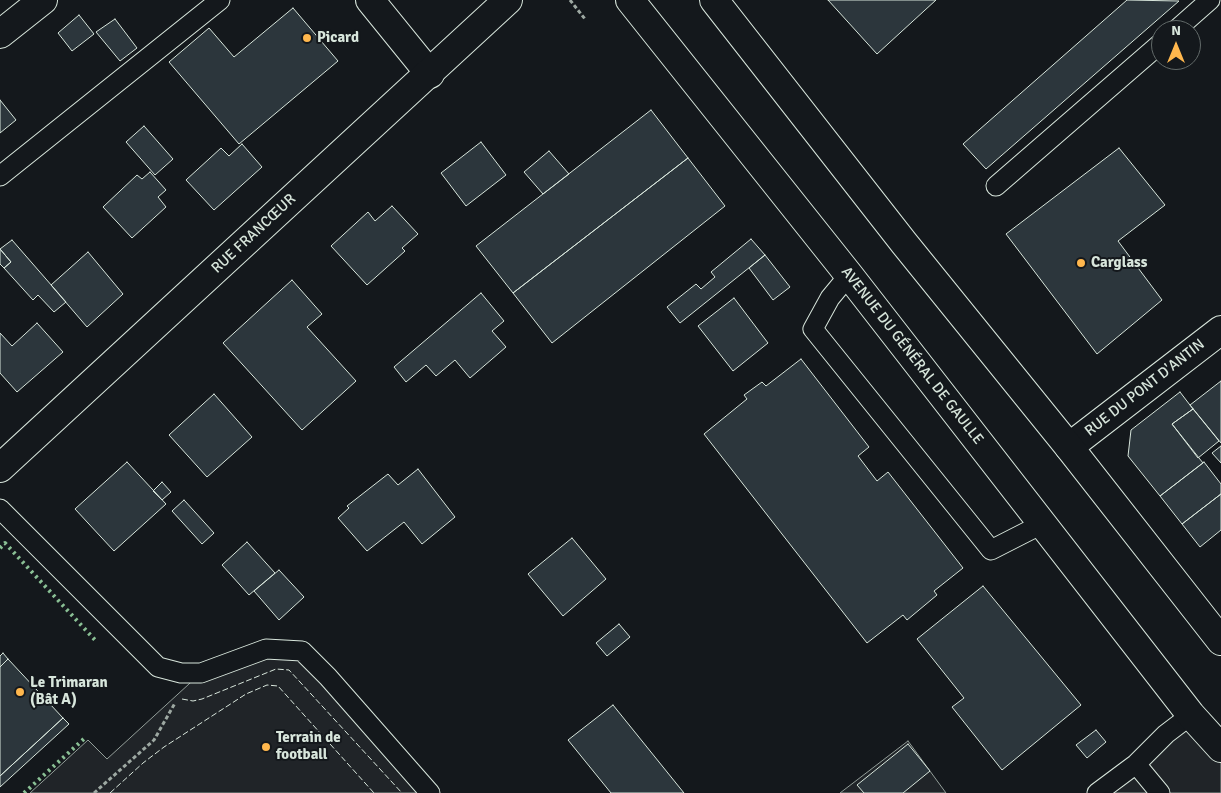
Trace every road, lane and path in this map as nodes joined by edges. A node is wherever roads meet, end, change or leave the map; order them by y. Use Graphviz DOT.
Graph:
graph roads {
  1 [pos="43,0"];
  2 [pos="220,0"];
  3 [pos="370,0"];
  4 [pos="508,0"];
  5 [pos="570,0"];
  6 [pos="630,0"];
  7 [pos="714,0"];
  8 [pos="1210,0"];
  9 [pos="585,19"];
  10 [pos="1187,20"];
  11 [pos="0,34"];
  12 [pos="1151,52"];
  13 [pos="430,74"];
  14 [pos="0,176"];
  15 [pos="996,186"];
  16 [pos="849,275"];
  17 [pos="1221,330"];
  18 [pos="1070,447"];
  19 [pos="0,468"];
  20 [pos="0,509"];
  21 [pos="1042,524"];
  22 [pos="1221,641"];
  23 [pos="181,673"];
  24 [pos="1191,715"];
  25 [pos="1221,748"];
  26 [pos="1136,764"];
  27 [pos="94,793"];
  28 [pos="430,793"];
  29 [pos="1097,793"];
  30 [pos="1160,793"];
  1 -- 11 [label="main road"];
  2 -- 14 [label="lane"];
  3 -- 13 [label="main road"];
  4 -- 13 [label="main road, RUE FRANCŒUR"];
  5 -- 9 [label="path"];
  6 -- 16 [label="main road, AVENUE DU GÉNÉRAL DE GAULLE"];
  7 -- 18 [label="main road"];
  8 -- 10 [label="lane"];
  12 -- 15 [label="lane"];
  13 -- 19 [label="main road, RUE FRANCŒUR"];
  16 -- 21 [label="main road, AVENUE DU GÉNÉRAL DE GAULLE"];
  16 -- 21 [label="lane"];
  17 -- 18 [label="main road, RUE DU PONT D'ANTIN"];
  18 -- 22 [label="main road"];
  20 -- 23 [label="lane"];
  21 -- 24 [label="main road, AVENUE DU GÉNÉRAL DE GAULLE"];
  23 -- 27 [label="path"];
  23 -- 28 [label="lane"];
  24 -- 25 [label="main road, AVENUE DU GÉNÉRAL DE GAULLE"];
  24 -- 26 [label="lane"];
  26 -- 29 [label="lane"];
  26 -- 30 [label="lane"];
}
